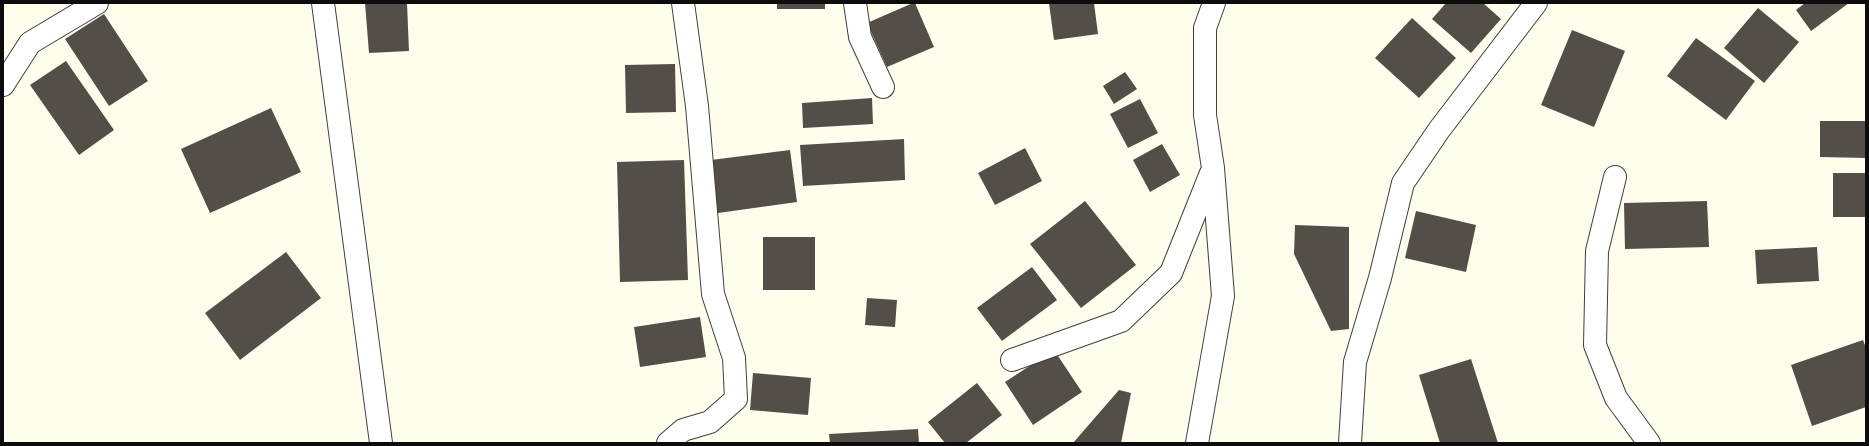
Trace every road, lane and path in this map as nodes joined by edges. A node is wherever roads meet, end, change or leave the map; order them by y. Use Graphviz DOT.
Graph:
graph roads {
  1 [pos="97,3"];
  2 [pos="323,3"];
  3 [pos="683,3"];
  4 [pos="856,3"];
  5 [pos="1214,3"];
  6 [pos="1536,3"];
  7 [pos="3,85"];
  8 [pos="883,87"];
  9 [pos="1213,168"];
  10 [pos="1615,177"];
  11 [pos="1012,360"];
  12 [pos="381,443"];
  13 [pos="668,443"];
  14 [pos="1197,443"];
  15 [pos="1350,443"];
  16 [pos="1648,443"];
  1 -- 7 [label="street"];
  2 -- 12 [label="street"];
  3 -- 13 [label="street"];
  4 -- 8 [label="street"];
  5 -- 9 [label="street"];
  6 -- 15 [label="street"];
  9 -- 11 [label="street"];
  9 -- 14 [label="street"];
  10 -- 16 [label="street"];
}
